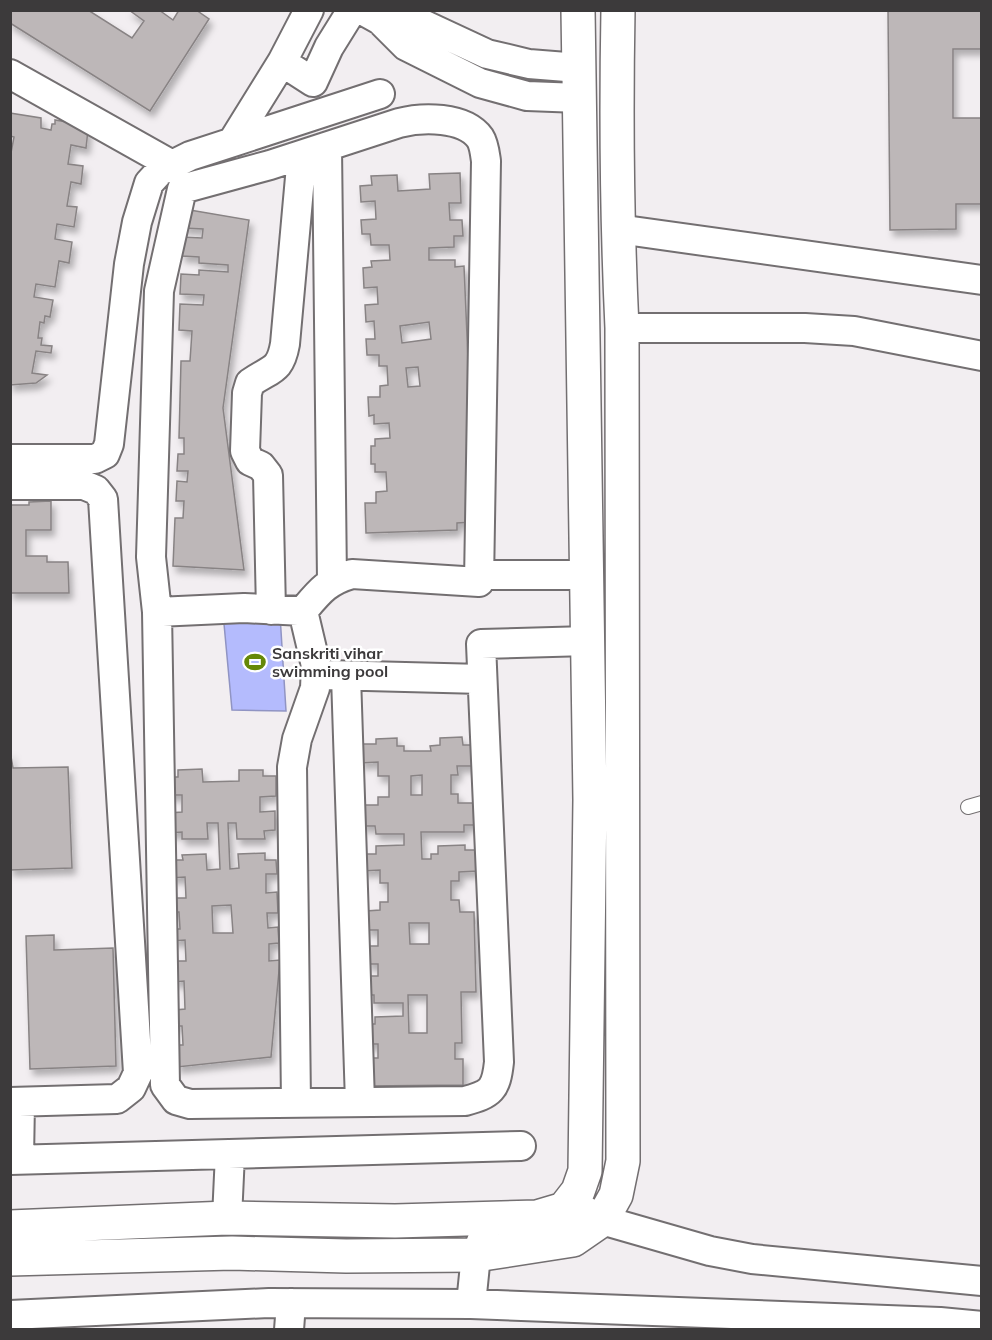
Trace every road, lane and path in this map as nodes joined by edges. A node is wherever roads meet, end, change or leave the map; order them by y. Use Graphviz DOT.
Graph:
graph roads {
  1 [pos="309,10"];
  2 [pos="352,10"];
  3 [pos="618,10"];
  4 [pos="571,14"];
  5 [pos="371,15"];
  6 [pos="282,62"];
  7 [pos="10,74"];
  8 [pos="579,83"];
  9 [pos="380,94"];
  10 [pos="233,141"];
  11 [pos="315,151"];
  12 [pos="172,165"];
  13 [pos="618,229"];
  14 [pos="981,280"];
  15 [pos="622,328"];
  16 [pos="981,356"];
  17 [pos="10,459"];
  18 [pos="10,485"];
  19 [pos="479,575"];
  20 [pos="587,575"];
  21 [pos="332,581"];
  22 [pos="271,610"];
  23 [pos="303,611"];
  24 [pos="157,612"];
  25 [pos="588,641"];
  26 [pos="315,675"];
  27 [pos="346,676"];
  28 [pos="482,679"];
  29 [pos="15,1102"];
  30 [pos="296,1102"];
  31 [pos="360,1102"];
  32 [pos="521,1146"];
  33 [pos="230,1154"];
  34 [pos="15,1159"];
  35 [pos="570,1202"];
  36 [pos="227,1218"];
  37 [pos="490,1218"];
  38 [pos="602,1220"];
  39 [pos="10,1227"];
  40 [pos="476,1255"];
  41 [pos="10,1259"];
  42 [pos="981,1281"];
  43 [pos="471,1304"];
  44 [pos="10,1315"];
  45 [pos="290,1316"];
  46 [pos="242,1317"];
  47 [pos="981,1326"];
  1 -- 6 [label="street"];
  2 -- 6 [label="street"];
  3 -- 13 [label="street"];
  4 -- 8 [label="street"];
  5 -- 8 [label="street"];
  6 -- 10 [label="street"];
  7 -- 12 [label="street"];
  8 -- 20 [label="street"];
  9 -- 10 [label="street"];
  10 -- 12 [label="street"];
  11 -- 19 [label="street"];
  11 -- 21 [label="street"];
  11 -- 22 [label="street"];
  11 -- 24 [label="street"];
  12 -- 17 [label="street"];
  13 -- 14 [label="street"];
  13 -- 15 [label="street"];
  15 -- 16 [label="street"];
  15 -- 38 [label="street"];
  18 -- 29 [label="street"];
  19 -- 20 [label="street"];
  19 -- 21 [label="street"];
  20 -- 25 [label="street"];
  21 -- 23 [label="street"];
  22 -- 23 [label="street"];
  22 -- 24 [label="street"];
  23 -- 26 [label="street"];
  24 -- 30 [label="street"];
  25 -- 28 [label="street"];
  25 -- 35 [label="street"];
  26 -- 27 [label="street"];
  26 -- 30 [label="street"];
  27 -- 28 [label="street"];
  27 -- 31 [label="street"];
  28 -- 31 [label="street"];
  29 -- 34 [label="street"];
  30 -- 31 [label="street"];
  32 -- 33 [label="street"];
  33 -- 34 [label="street"];
  33 -- 36 [label="street"];
  35 -- 37 [label="street"];
  35 -- 38 [label="street"];
  36 -- 37 [label="street"];
  36 -- 39 [label="street"];
  37 -- 40 [label="street"];
  38 -- 40 [label="street"];
  38 -- 42 [label="street"];
  40 -- 41 [label="street"];
  40 -- 43 [label="street"];
  43 -- 45 [label="street"];
  43 -- 47 [label="street"];
  44 -- 46 [label="street"];
  45 -- 46 [label="street"];
}
